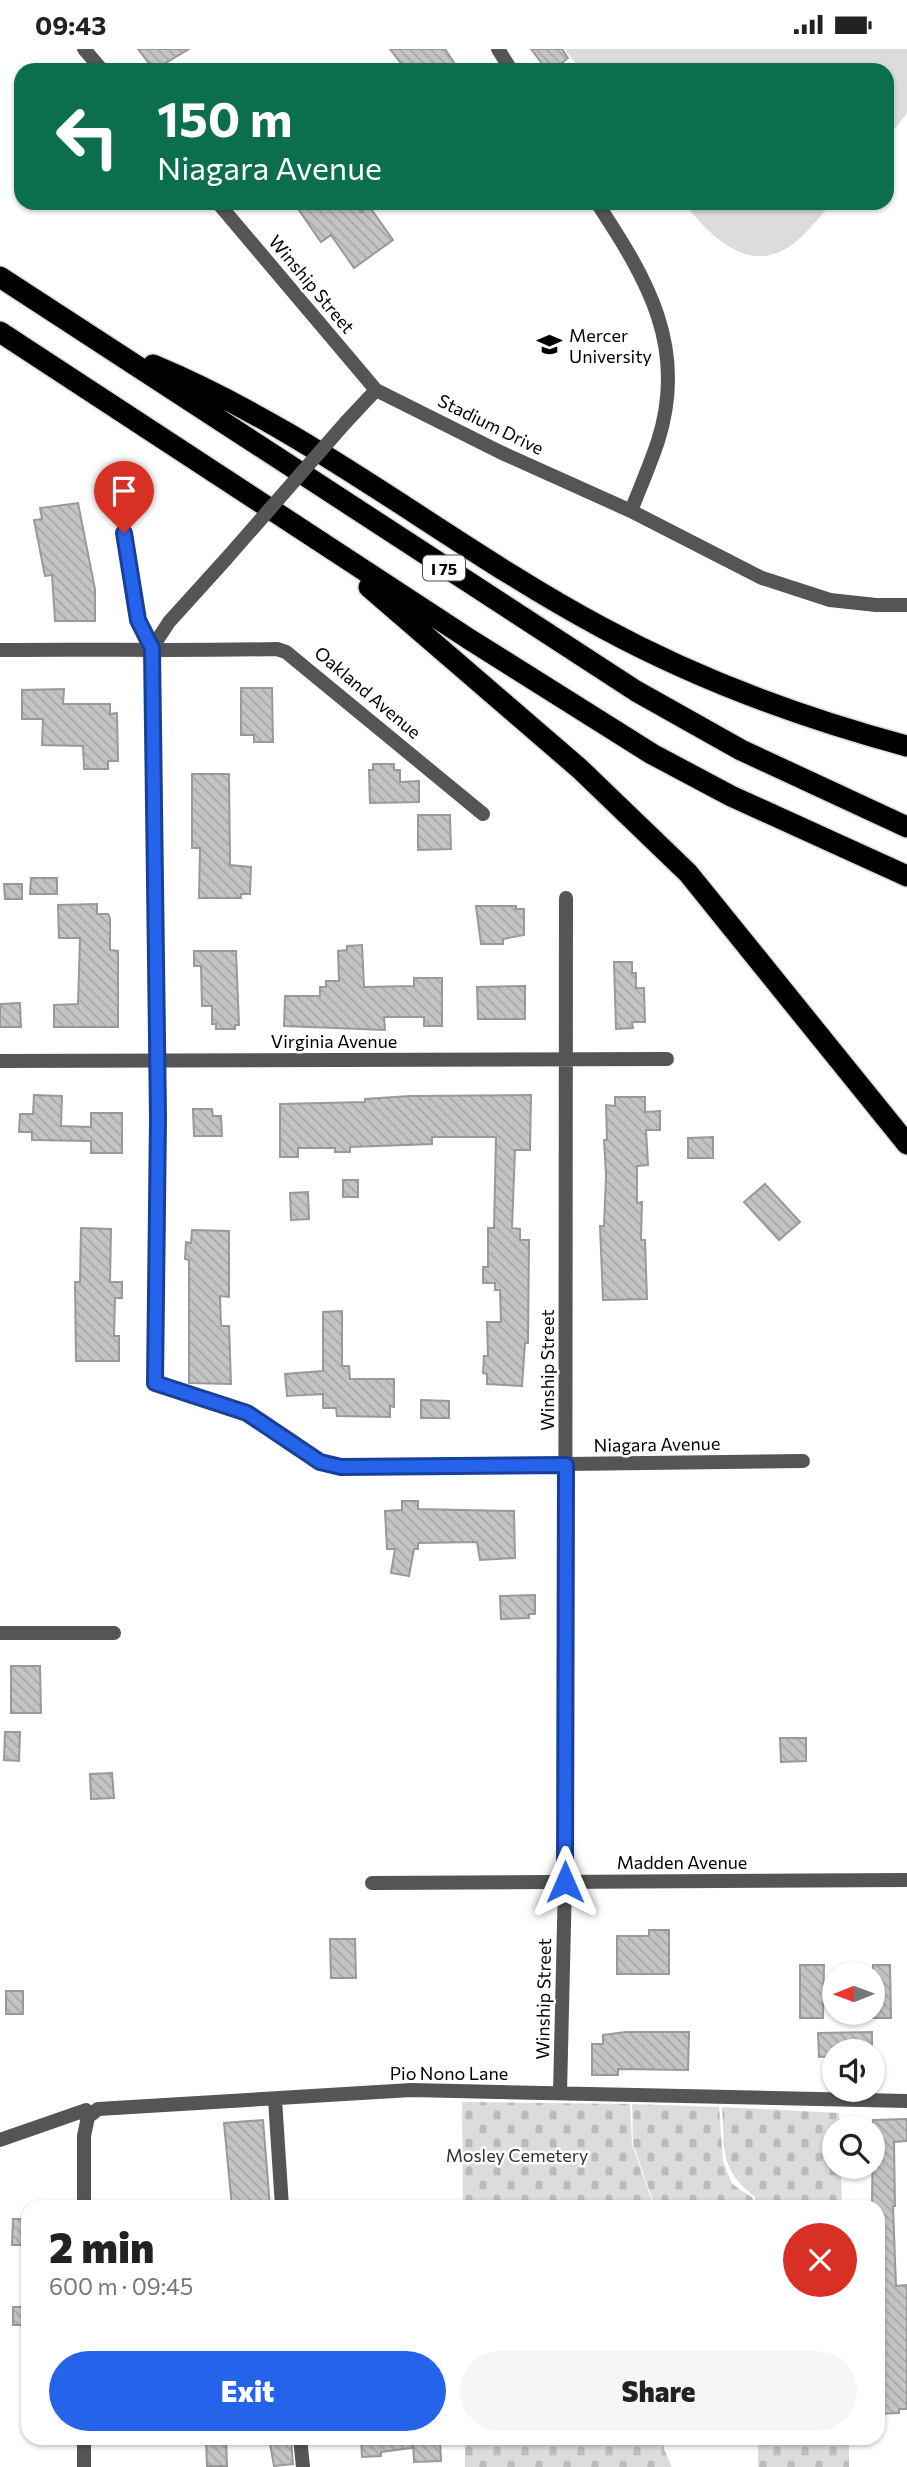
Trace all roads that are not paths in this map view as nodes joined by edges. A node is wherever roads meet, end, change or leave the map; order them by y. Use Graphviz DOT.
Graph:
graph roads {
  1 [pos="84,49"];
  2 [pos="96,63"];
  3 [pos="224,210"];
  4 [pos="601,210"];
  5 [pos="0,277"];
  6 [pos="0,332"];
  7 [pos="106,345"];
  8 [pos="376,390"];
  9 [pos="631,511"];
  10 [pos="289,520"];
  11 [pos="124,533"];
  12 [pos="907,605"];
  13 [pos="152,648"];
  14 [pos="0,650"];
  15 [pos="907,746"];
  16 [pos="483,814"];
  17 [pos="907,827"];
  18 [pos="907,876"];
  19 [pos="566,898"];
  20 [pos="667,1059"];
  21 [pos="567,1060"];
  22 [pos="157,1061"];
  23 [pos="0,1062"];
  24 [pos="907,1144"];
  25 [pos="803,1461"];
  26 [pos="566,1465"];
  27 [pos="0,1633"];
  28 [pos="114,1633"];
  29 [pos="907,1880"];
  30 [pos="565,1882"];
  31 [pos="372,1883"];
  32 [pos="560,2093"];
  33 [pos="275,2099"];
  34 [pos="907,2101"];
  35 [pos="92,2114"];
  36 [pos="0,2140"];
  37 [pos="84,2200"];
  38 [pos="282,2200"];
  39 [pos="84,2445"];
  40 [pos="301,2445"];
  41 [pos="84,2467"];
  42 [pos="303,2467"];
  1 -- 2 [label="street"];
  3 -- 8 [label="street, Winship Street"];
  4 -- 9 [label="street"];
  5 -- 7 [label="highway, I 75"];
  6 -- 10 [label="highway, I 75"];
  7 -- 15 [label="highway"];
  7 -- 17 [label="highway, I 75"];
  8 -- 9 [label="street, Stadium Drive"];
  8 -- 13 [label="street, bridge"];
  9 -- 12 [label="street, Stadium Drive"];
  10 -- 18 [label="highway, I 75"];
  10 -- 24 [label="highway"];
  11 -- 13 [label="street"];
  13 -- 14 [label="street, Oakland Avenue"];
  13 -- 16 [label="street, Oakland Avenue"];
  13 -- 22 [label="street"];
  19 -- 21 [label="street, Winship Street"];
  20 -- 21 [label="street, Virginia Avenue"];
  21 -- 22 [label="street, Virginia Avenue"];
  21 -- 26 [label="street, Winship Street"];
  22 -- 23 [label="street, Virginia Avenue"];
  22 -- 26 [label="street, Niagara Avenue"];
  25 -- 26 [label="street, Niagara Avenue"];
  26 -- 30 [label="street, Winship Street"];
  27 -- 28 [label="street"];
  29 -- 30 [label="street, Madden Avenue"];
  30 -- 31 [label="street, Madden Avenue"];
  30 -- 32 [label="street, Winship Street"];
  32 -- 33 [label="street, Pio Nono Lane"];
  32 -- 34 [label="street, Pio Nono Lane"];
  33 -- 35 [label="street, Pio Nono Lane"];
  33 -- 38 [label="street"];
  35 -- 36 [label="street, Pio Nono Lane"];
  35 -- 37 [label="street"];
  39 -- 41 [label="street"];
  40 -- 42 [label="street"];
}
